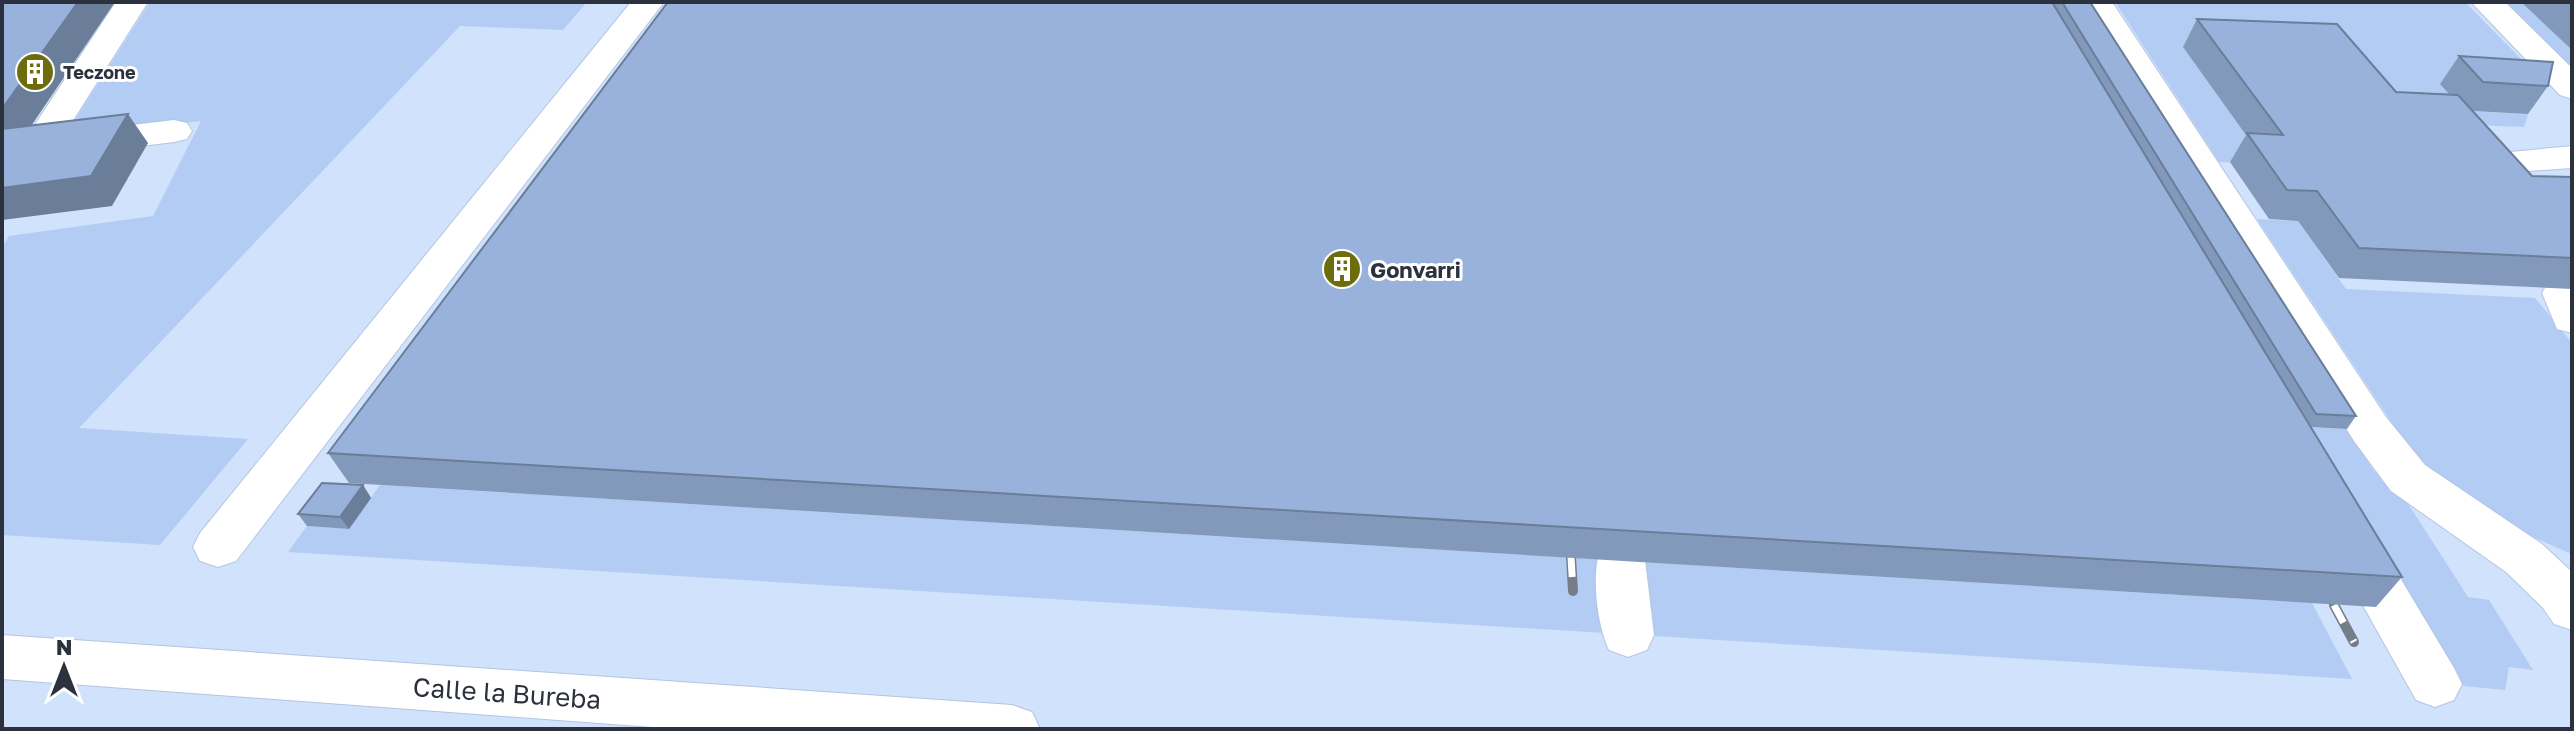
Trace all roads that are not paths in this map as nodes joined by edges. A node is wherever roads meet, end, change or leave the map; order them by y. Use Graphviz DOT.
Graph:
graph roads {
  1 [pos="132,2"];
  2 [pos="648,2"];
  3 [pos="2096,2"];
  4 [pos="2487,2"];
  5 [pos="2572,88"];
  6 [pos="174,131"];
  7 [pos="2572,157"];
  8 [pos="2513,161"];
  9 [pos="2332,507"];
  10 [pos="218,547"];
  11 [pos="1620,560"];
  12 [pos="2568,598"];
  13 [pos="1628,635"];
  14 [pos="2,657"];
  15 [pos="2435,684"];
  16 [pos="1012,729"];
  1 -- 6 [label="street"];
  2 -- 10 [label="street"];
  3 -- 12 [label="street"];
  4 -- 5 [label="street"];
  7 -- 8 [label="street"];
  9 -- 15 [label="street"];
  11 -- 13 [label="street"];
  14 -- 16 [label="street, Calle la Bureba"];
}
